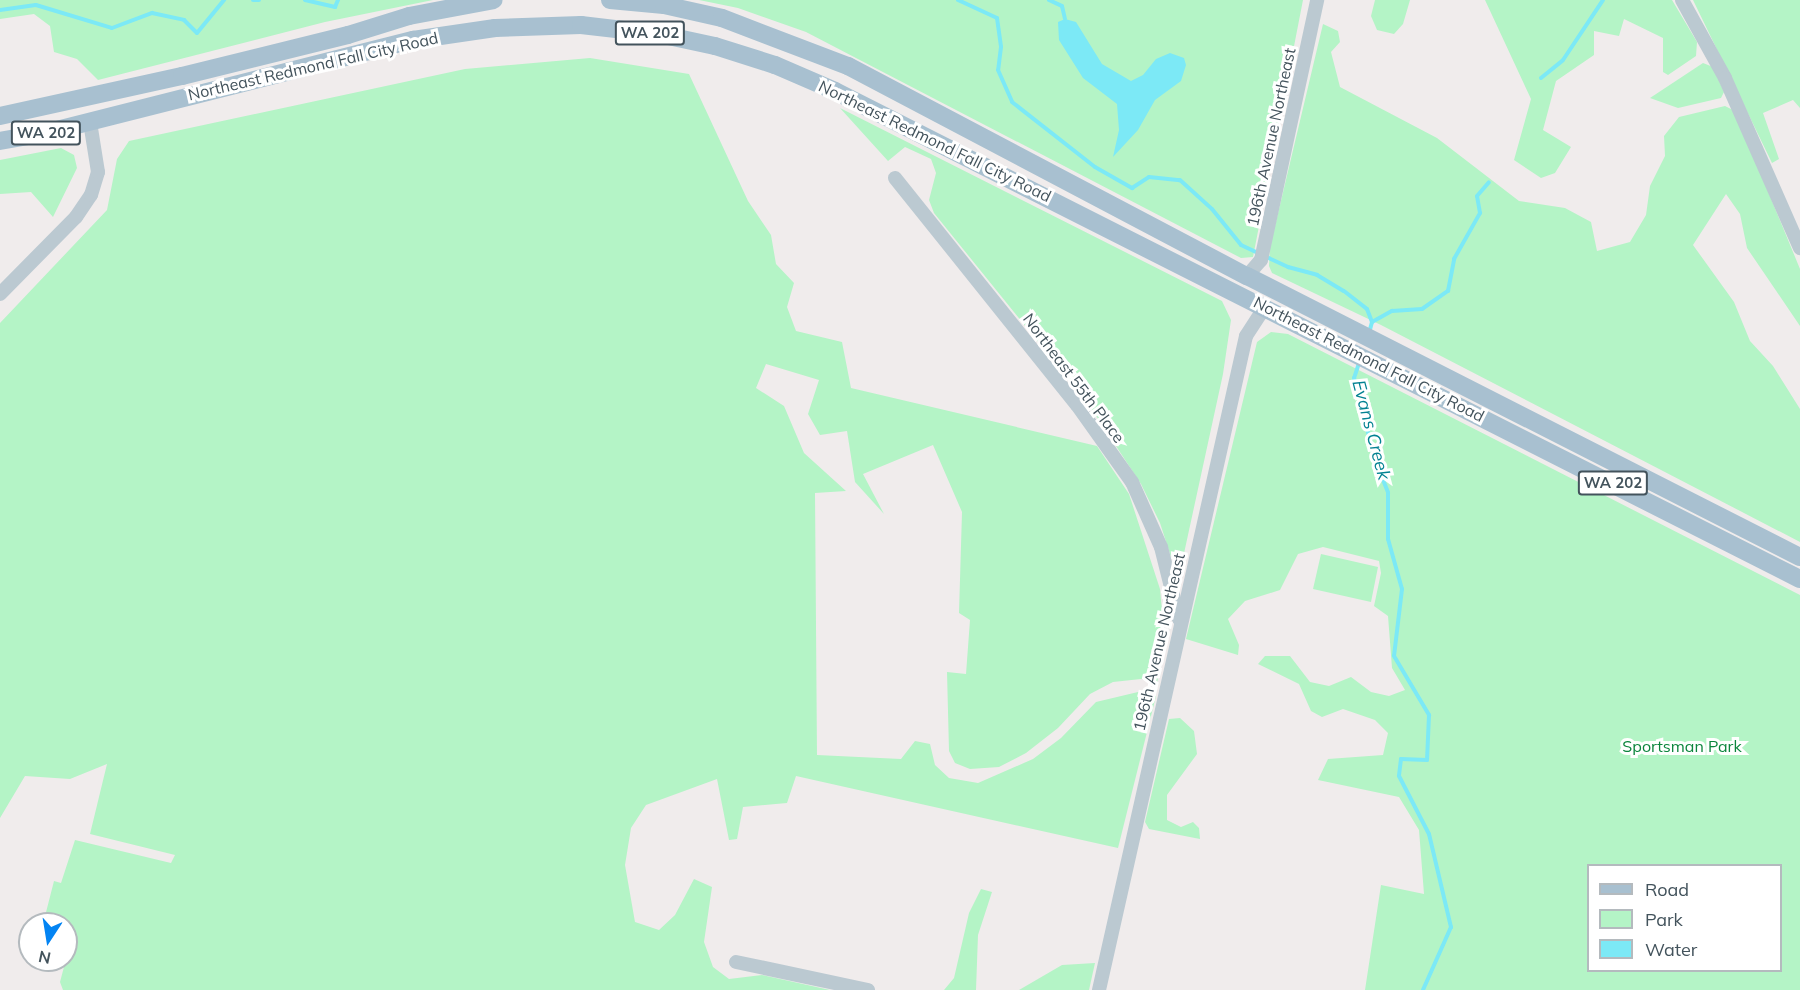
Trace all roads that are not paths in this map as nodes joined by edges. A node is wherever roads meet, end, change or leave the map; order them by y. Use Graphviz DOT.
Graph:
graph roads {
  1 [pos="494,0"];
  2 [pos="610,0"];
  3 [pos="1317,0"];
  4 [pos="1682,0"];
  5 [pos="85,99"];
  6 [pos="0,116"];
  7 [pos="90,122"];
  8 [pos="0,141"];
  9 [pos="895,178"];
  10 [pos="1800,248"];
  11 [pos="1247,276"];
  12 [pos="1221,283"];
  13 [pos="0,294"];
  14 [pos="1298,302"];
  15 [pos="1265,307"];
  16 [pos="1800,556"];
  17 [pos="1800,579"];
  18 [pos="1180,624"];
  19 [pos="736,962"];
  20 [pos="867,990"];
  21 [pos="1099,990"];
  1 -- 5 [label="main road, Northeast Redmond Fall City Road / WA 202"];
  2 -- 11 [label="main road, Northeast Redmond Fall City Road / WA 202"];
  3 -- 11 [label="street, 196th Avenue Northeast"];
  4 -- 10 [label="street"];
  5 -- 6 [label="main road, Northeast Redmond Fall City Road / WA 202"];
  5 -- 7 [label="main road"];
  7 -- 8 [label="main road, Northeast Redmond Fall City Road / WA 202"];
  7 -- 12 [label="main road, Northeast Redmond Fall City Road / WA 202"];
  7 -- 13 [label="street"];
  9 -- 18 [label="street, Northeast 55th Place"];
  11 -- 12 [label="main road"];
  11 -- 14 [label="main road, Northeast Redmond Fall City Road / WA 202"];
  12 -- 15 [label="main road, Northeast Redmond Fall City Road / WA 202"];
  14 -- 15 [label="main road"];
  14 -- 16 [label="main road, Northeast Redmond Fall City Road / WA 202"];
  15 -- 17 [label="main road, Northeast Redmond Fall City Road / WA 202"];
  15 -- 18 [label="street, 196th Avenue Northeast"];
  18 -- 21 [label="street, 196th Avenue Northeast"];
  19 -- 20 [label="street"];
}
